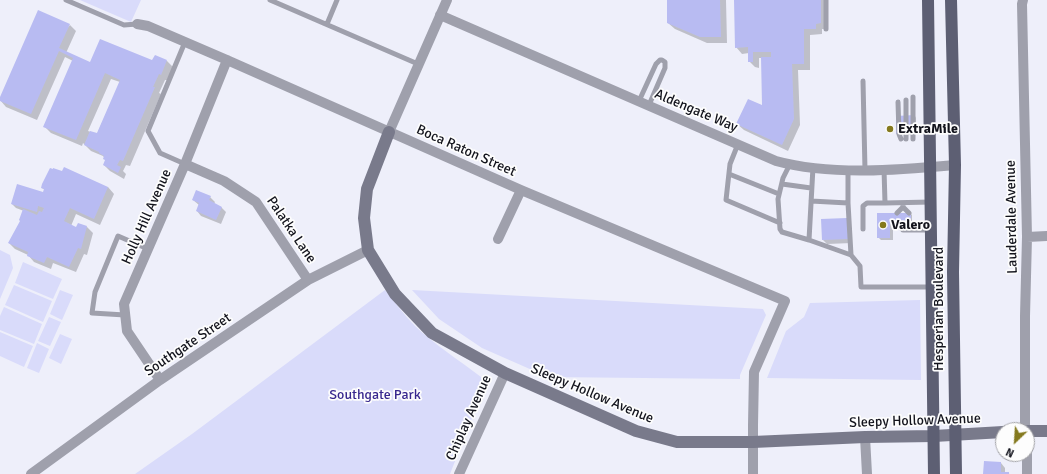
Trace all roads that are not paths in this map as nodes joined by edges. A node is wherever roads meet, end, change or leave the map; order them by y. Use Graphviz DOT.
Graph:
graph roads {
  1 [pos="66,0"];
  2 [pos="270,0"];
  3 [pos="337,0"];
  4 [pos="447,0"];
  5 [pos="826,0"];
  6 [pos="928,0"];
  7 [pos="951,0"];
  8 [pos="1023,2"];
  9 [pos="440,15"];
  10 [pos="137,24"];
  11 [pos="327,24"];
  12 [pos="826,29"];
  13 [pos="185,42"];
  14 [pos="227,60"];
  15 [pos="418,64"];
  16 [pos="863,81"];
  17 [pos="913,97"];
  18 [pos="906,100"];
  19 [pos="639,101"];
  20 [pos="898,102"];
  21 [pos="649,106"];
  22 [pos="389,132"];
  23 [pos="913,139"];
  24 [pos="738,144"];
  25 [pos="185,164"];
  26 [pos="790,164"];
  27 [pos="955,165"];
  28 [pos="813,167"];
  29 [pos="931,167"];
  30 [pos="884,169"];
  31 [pos="848,170"];
  32 [pos="865,170"];
  33 [pos="729,174"];
  34 [pos="782,184"];
  35 [pos="811,188"];
  36 [pos="521,190"];
  37 [pos="779,194"];
  38 [pos="811,201"];
  39 [pos="885,202"];
  40 [pos="932,202"];
  41 [pos="848,203"];
  42 [pos="903,205"];
  43 [pos="897,213"];
  44 [pos="903,213"];
  45 [pos="909,213"];
  46 [pos="780,223"];
  47 [pos="900,223"];
  48 [pos="910,223"];
  49 [pos="863,229"];
  50 [pos="903,230"];
  51 [pos="932,230"];
  52 [pos="1047,236"];
  53 [pos="1028,238"];
  54 [pos="498,239"];
  55 [pos="809,240"];
  56 [pos="148,249"];
  57 [pos="368,250"];
  58 [pos="851,255"];
  59 [pos="308,280"];
  60 [pos="932,287"];
  61 [pos="125,315"];
  62 [pos="505,373"];
  63 [pos="160,380"];
  64 [pos="1026,422"];
  65 [pos="1035,430"];
  66 [pos="1047,430"];
  67 [pos="995,432"];
  68 [pos="955,434"];
  69 [pos="934,436"];
  70 [pos="866,437"];
  71 [pos="754,442"];
  72 [pos="1027,462"];
  73 [pos="31,474"];
  74 [pos="459,474"];
  75 [pos="753,474"];
  76 [pos="867,474"];
  77 [pos="934,474"];
  78 [pos="956,474"];
  79 [pos="1027,474"];
  1 -- 10 [label="lane"];
  2 -- 11 [label="lane"];
  3 -- 11 [label="lane"];
  4 -- 9 [label="street"];
  5 -- 12 [label="lane"];
  6 -- 29 [label="main road, Hesperian Boulevard"];
  7 -- 27 [label="main road, Hesperian Boulevard"];
  8 -- 53 [label="street, Lauderdale Avenue"];
  9 -- 15 [label="street"];
  9 -- 19 [label="street, Aldengate Way"];
  10 -- 13 [label="street, Boca Raton Street"];
  11 -- 15 [label="lane"];
  13 -- 14 [label="street, Boca Raton Street"];
  13 -- 25 [label="lane"];
  14 -- 22 [label="street, Boca Raton Street"];
  14 -- 25 [label="street, Holly Hill Avenue"];
  15 -- 22 [label="street"];
  16 -- 32 [label="lane"];
  17 -- 23 [label="lane"];
  18 -- 20 [label="lane"];
  19 -- 21 [label="street, Aldengate Way"];
  19 -- 21 [label="lane"];
  21 -- 24 [label="street, Aldengate Way"];
  22 -- 36 [label="street, Boca Raton Street"];
  22 -- 57 [label="street, Sleepy Hollow Avenue"];
  24 -- 26 [label="street, Aldengate Way"];
  24 -- 33 [label="lane"];
  25 -- 56 [label="street, Holly Hill Avenue"];
  25 -- 59 [label="street, Palatka Lane"];
  26 -- 28 [label="street, Aldengate Way"];
  26 -- 34 [label="lane"];
  27 -- 29 [label="street, Aldengate Way"];
  27 -- 68 [label="main road, Hesperian Boulevard"];
  28 -- 31 [label="street, Aldengate Way"];
  28 -- 35 [label="lane"];
  29 -- 30 [label="street, Aldengate Way"];
  29 -- 40 [label="main road, Hesperian Boulevard"];
  30 -- 32 [label="street, Aldengate Way"];
  30 -- 39 [label="lane"];
  31 -- 32 [label="street, Aldengate Way"];
  31 -- 41 [label="lane"];
  33 -- 37 [label="lane"];
  33 -- 46 [label="lane"];
  34 -- 35 [label="lane"];
  34 -- 37 [label="lane"];
  35 -- 38 [label="lane"];
  36 -- 54 [label="street"];
  36 -- 71 [label="street, Boca Raton Street"];
  37 -- 46 [label="lane"];
  38 -- 41 [label="lane"];
  38 -- 55 [label="lane"];
  39 -- 42 [label="lane"];
  39 -- 49 [label="lane"];
  40 -- 42 [label="lane"];
  40 -- 51 [label="main road, Hesperian Boulevard"];
  41 -- 58 [label="lane"];
  42 -- 43 [label="lane"];
  42 -- 44 [label="lane"];
  42 -- 45 [label="lane"];
  46 -- 55 [label="lane"];
  47 -- 50 [label="lane"];
  48 -- 50 [label="lane"];
  50 -- 51 [label="lane"];
  51 -- 60 [label="main road, Hesperian Boulevard"];
  52 -- 53 [label="street"];
  53 -- 64 [label="street, Lauderdale Avenue"];
  55 -- 58 [label="lane"];
  56 -- 61 [label="street, Holly Hill Avenue"];
  56 -- 61 [label="lane"];
  57 -- 59 [label="street, Southgate Street"];
  57 -- 62 [label="street, Sleepy Hollow Avenue"];
  58 -- 60 [label="lane"];
  59 -- 63 [label="street, Southgate Street"];
  60 -- 69 [label="main road, Hesperian Boulevard"];
  61 -- 63 [label="street, Holly Hill Avenue"];
  62 -- 71 [label="street, Sleepy Hollow Avenue"];
  62 -- 74 [label="street, Chiplay Avenue"];
  63 -- 73 [label="street, Southgate Street"];
  65 -- 66 [label="street"];
  67 -- 68 [label="street, Sleepy Hollow Avenue"];
  68 -- 69 [label="street, Sleepy Hollow Avenue"];
  68 -- 78 [label="main road, Hesperian Boulevard"];
  69 -- 70 [label="street, Sleepy Hollow Avenue"];
  69 -- 77 [label="main road, Hesperian Boulevard"];
  70 -- 71 [label="street, Sleepy Hollow Avenue"];
  70 -- 76 [label="street"];
  71 -- 75 [label="street"];
  72 -- 79 [label="street"];
}
